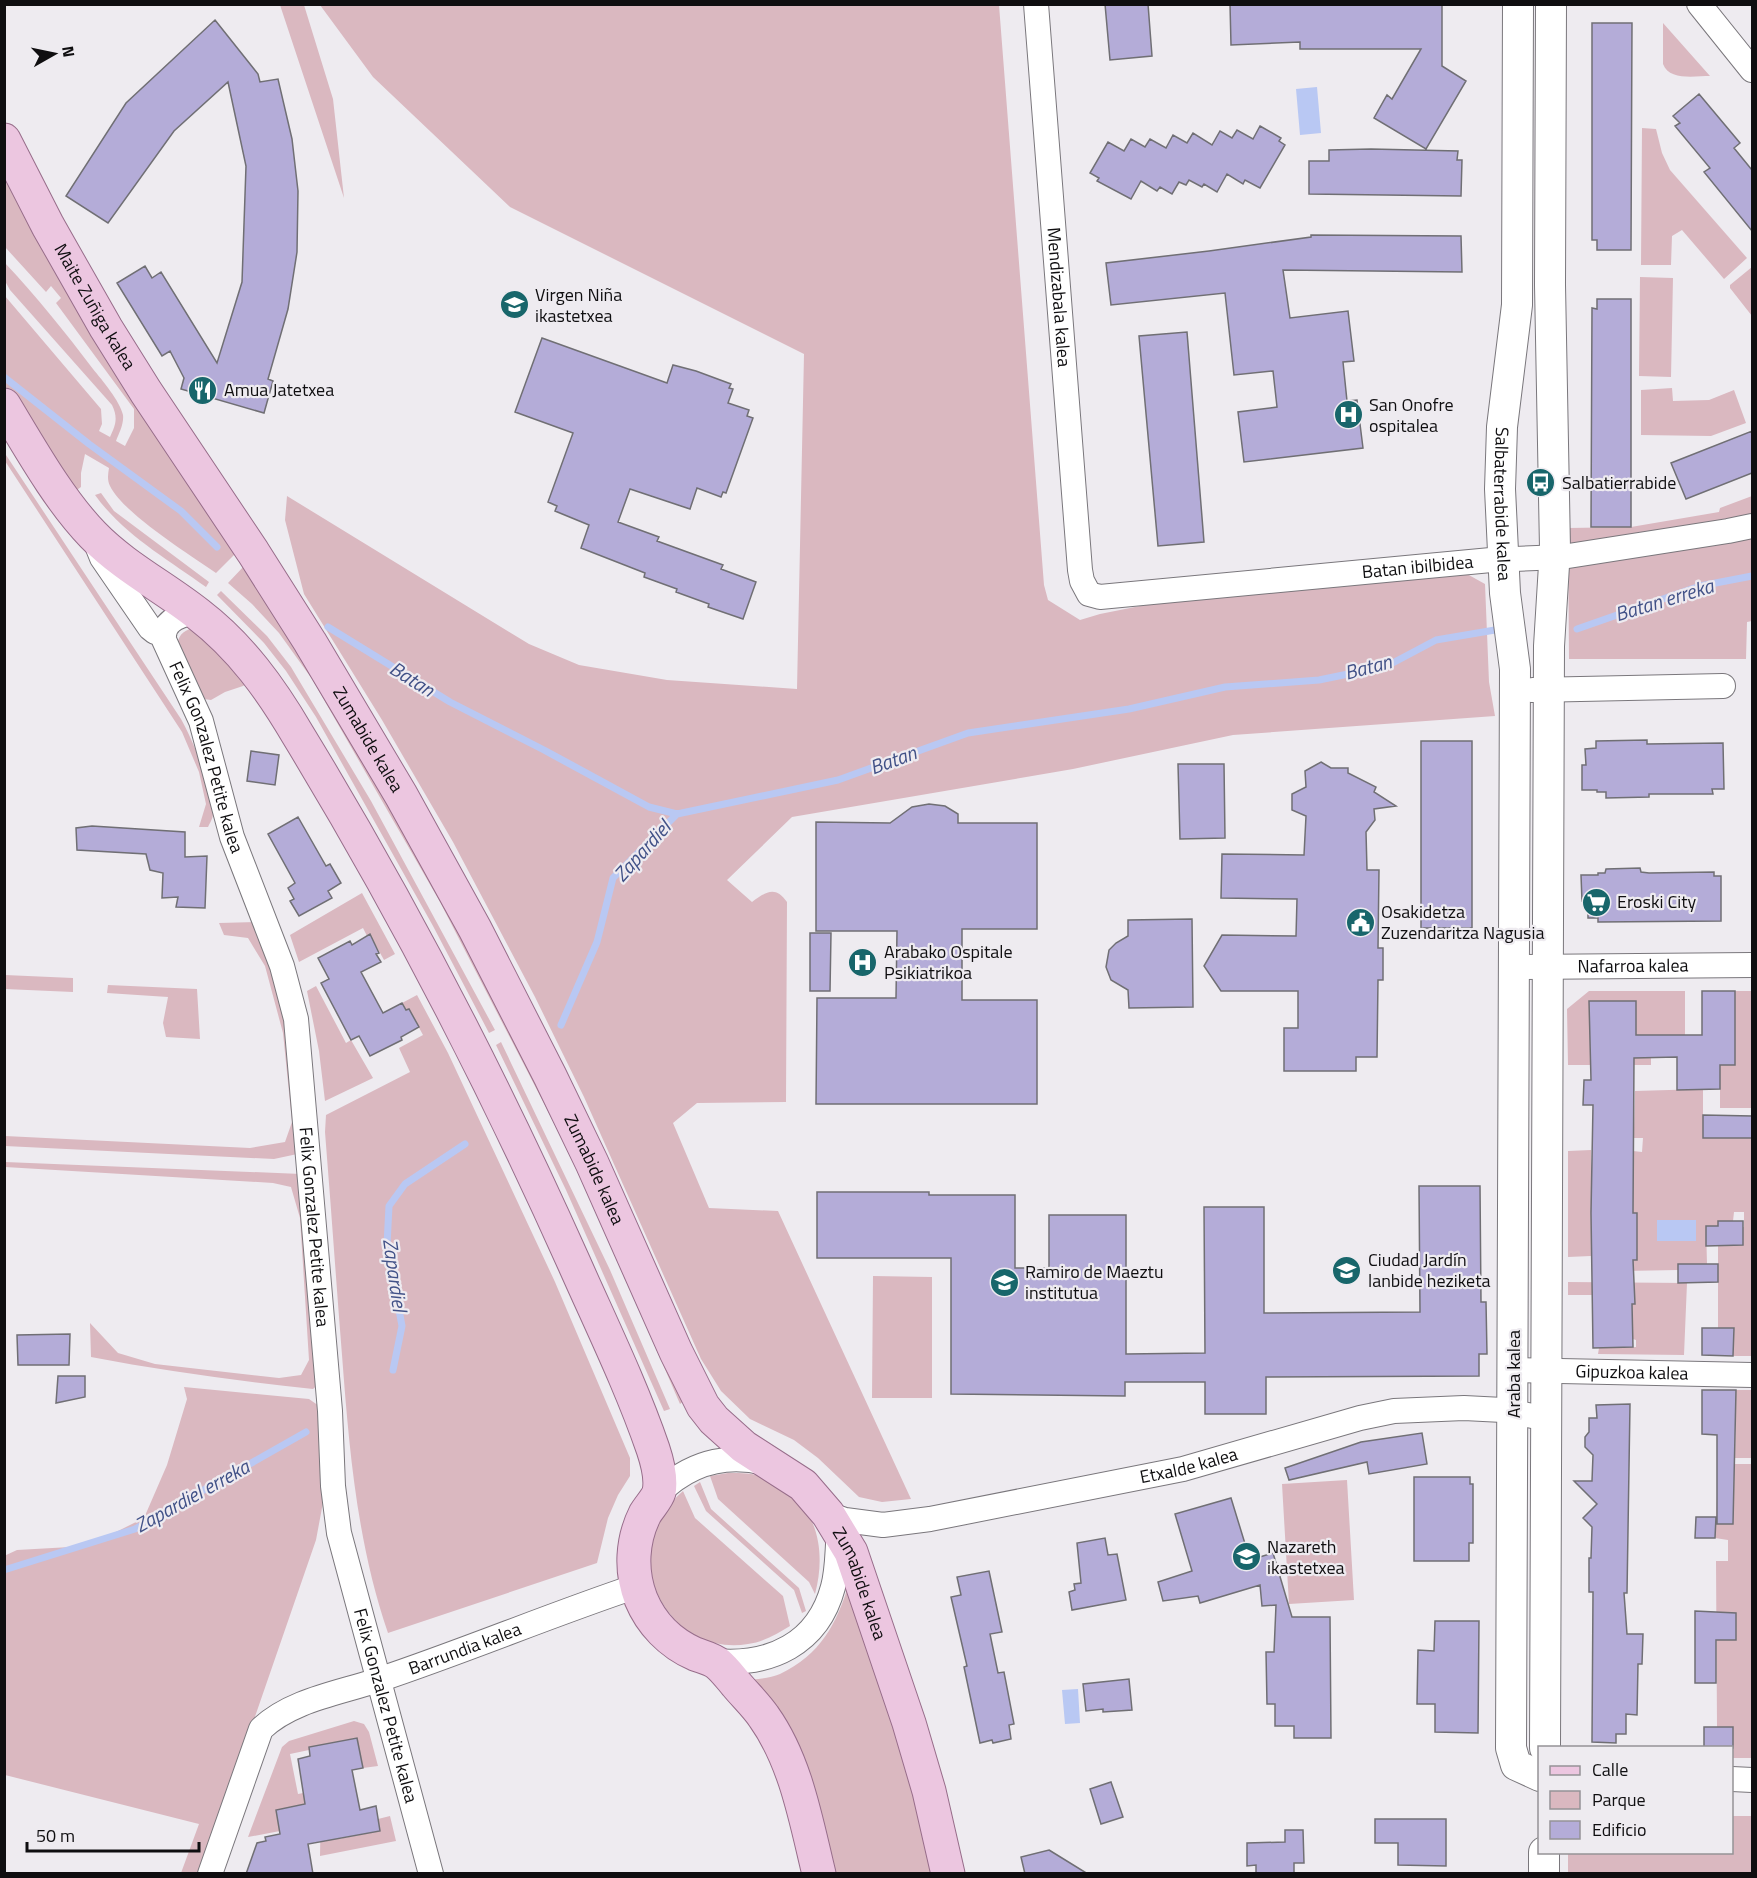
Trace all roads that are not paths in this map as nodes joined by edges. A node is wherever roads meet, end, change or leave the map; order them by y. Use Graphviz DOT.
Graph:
graph roads {
  1 [pos="1036,4"];
  2 [pos="1518,4"];
  3 [pos="1551,4"];
  4 [pos="1699,4"];
  5 [pos="1752,70"];
  6 [pos="4,140"];
  7 [pos="4,405"];
  8 [pos="197,468"];
  9 [pos="1752,526"];
  10 [pos="95,537"];
  11 [pos="1555,557"];
  12 [pos="1503,560"];
  13 [pos="1085,589"];
  14 [pos="195,611"];
  15 [pos="164,633"];
  16 [pos="1724,686"];
  17 [pos="1541,690"];
  18 [pos="1752,965"];
  19 [pos="1549,966"];
  20 [pos="1515,967"];
  21 [pos="1514,1370"];
  22 [pos="1547,1371"];
  23 [pos="1752,1375"];
  24 [pos="1513,1411"];
  25 [pos="1547,1419"];
  26 [pos="770,1465"];
  27 [pos="658,1494"];
  28 [pos="834,1523"];
  29 [pos="637,1586"];
  30 [pos="715,1661"];
  31 [pos="379,1680"];
  32 [pos="1538,1746"];
  33 [pos="1538,1765"];
  34 [pos="1733,1779"];
  35 [pos="1752,1780"];
  36 [pos="1544,1854"];
  37 [pos="216,1867"];
  38 [pos="431,1874"];
  39 [pos="819,1874"];
  40 [pos="948,1874"];
  41 [pos="1544,1874"];
  1 -- 13 [label="street, Mendizabala kalea"];
  2 -- 12 [label="street, Salbaterrabide kalea"];
  3 -- 11 [label="street"];
  4 -- 5 [label="street"];
  6 -- 8 [label="main road, Maite Zuñiga kalea"];
  7 -- 10 [label="main road"];
  8 -- 26 [label="main road, Zumabide kalea"];
  9 -- 11 [label="street, Batan ibilbidea"];
  10 -- 14 [label="main road"];
  10 -- 15 [label="street"];
  11 -- 12 [label="street, Batan ibilbidea"];
  11 -- 17 [label="street"];
  12 -- 13 [label="street, Batan ibilbidea"];
  12 -- 20 [label="street, Salbaterrabide kalea"];
  14 -- 15 [label="street"];
  14 -- 27 [label="main road"];
  15 -- 31 [label="street, Felix Gonzalez Petite kalea"];
  16 -- 17 [label="street"];
  17 -- 19 [label="street"];
  18 -- 19 [label="street, Nafarroa kalea"];
  19 -- 20 [label="street, Nafarroa kalea"];
  19 -- 22 [label="street, Araba kalea"];
  20 -- 21 [label="street, Araba kalea"];
  21 -- 22 [label="street, Gipuzkoa kalea"];
  21 -- 24 [label="street, Araba kalea"];
  22 -- 23 [label="street, Gipuzkoa kalea"];
  22 -- 25 [label="street, Araba kalea"];
  24 -- 25 [label="street, Etxalde kalea"];
  24 -- 28 [label="street, Etxalde kalea"];
  24 -- 33 [label="street, Araba kalea"];
  25 -- 32 [label="street, Araba kalea"];
  26 -- 27 [label="street"];
  26 -- 28 [label="main road, Zumabide kalea"];
  27 -- 29 [label="main road"];
  28 -- 30 [label="street"];
  28 -- 40 [label="main road, Zumabide kalea"];
  29 -- 30 [label="main road"];
  29 -- 31 [label="street, Barrundia kalea"];
  30 -- 39 [label="main road"];
  31 -- 37 [label="street, Barrundia kalea"];
  31 -- 38 [label="street, Felix Gonzalez Petite kalea"];
  34 -- 35 [label="street"];
  36 -- 41 [label="street"];
}
